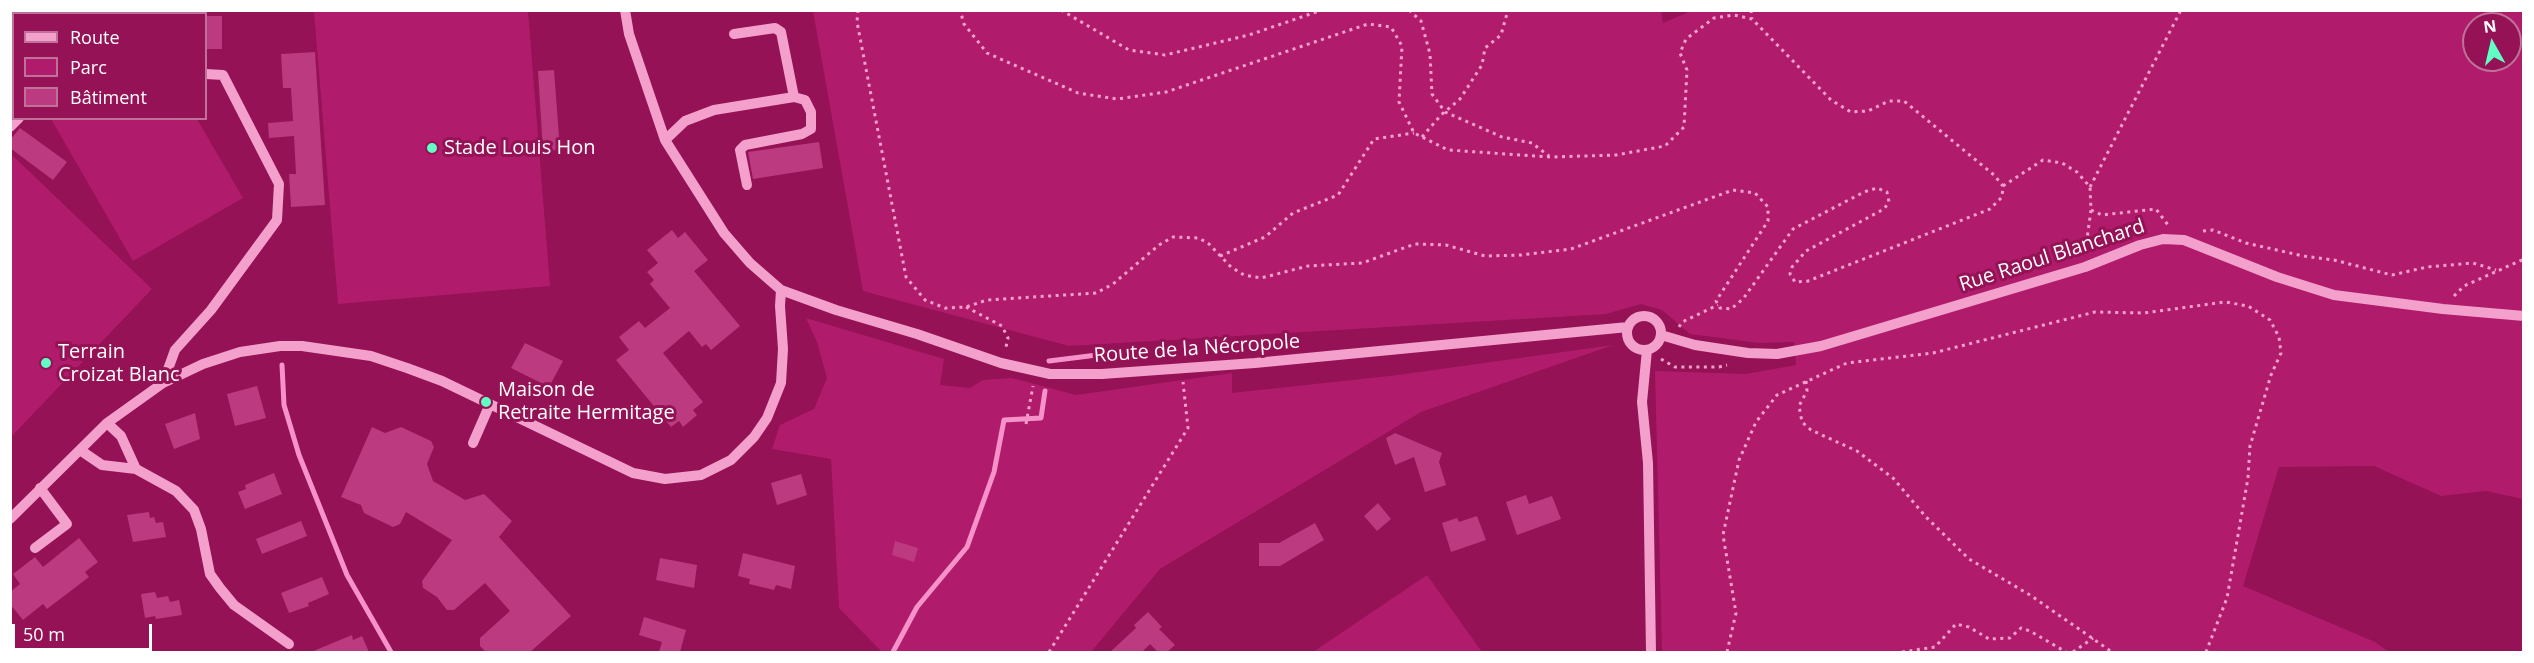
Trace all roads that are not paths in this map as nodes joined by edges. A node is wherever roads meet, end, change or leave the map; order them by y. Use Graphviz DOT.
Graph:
graph roads {
  1 [pos="625,10"];
  2 [pos="734,34"];
  3 [pos="207,74"];
  4 [pos="794,97"];
  5 [pos="665,141"];
  6 [pos="747,185"];
  7 [pos="782,290"];
  8 [pos="2523,316"];
  9 [pos="1628,327"];
  10 [pos="1666,336"];
  11 [pos="1647,350"];
  12 [pos="163,383"];
  13 [pos="490,404"];
  14 [pos="107,423"];
  15 [pos="473,443"];
  16 [pos="80,450"];
  17 [pos="136,469"];
  18 [pos="40,488"];
  19 [pos="10,519"];
  20 [pos="35,548"];
  21 [pos="289,644"];
  22 [pos="1651,652"];
  1 -- 5 [label="street, Route de la Nécropole"];
  2 -- 4 [label="street"];
  3 -- 12 [label="street"];
  4 -- 5 [label="street"];
  4 -- 6 [label="street"];
  5 -- 7 [label="street, Route de la Nécropole"];
  7 -- 9 [label="street, Route de la Nécropole"];
  7 -- 13 [label="street"];
  8 -- 10 [label="street, Rue Raoul Blanchard"];
  9 -- 10 [label="street"];
  9 -- 11 [label="street"];
  10 -- 11 [label="street"];
  11 -- 22 [label="street"];
  12 -- 13 [label="street"];
  12 -- 14 [label="street"];
  13 -- 15 [label="street"];
  14 -- 16 [label="street"];
  14 -- 17 [label="street"];
  16 -- 17 [label="street"];
  16 -- 18 [label="street"];
  17 -- 21 [label="street"];
  18 -- 19 [label="street"];
  18 -- 20 [label="street"];
}
